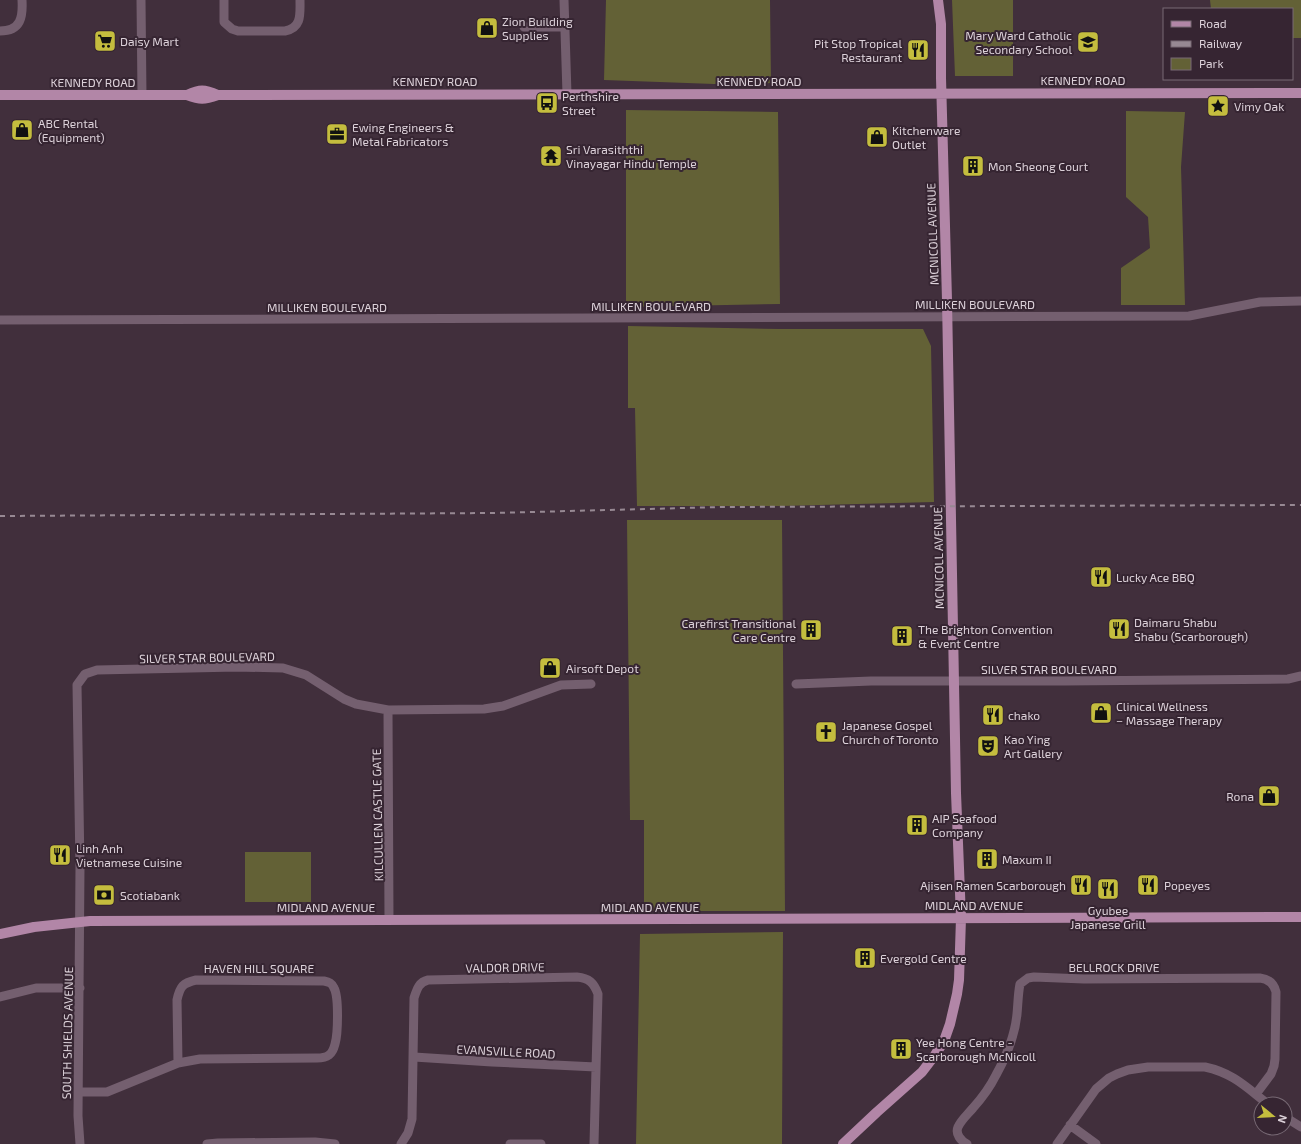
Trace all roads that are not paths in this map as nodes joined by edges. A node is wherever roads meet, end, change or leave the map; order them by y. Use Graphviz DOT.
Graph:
graph roads {
  1 [pos="22,0"];
  2 [pos="141,0"];
  3 [pos="224,0"];
  4 [pos="300,0"];
  5 [pos="564,0"];
  6 [pos="938,0"];
  7 [pos="524,27"];
  8 [pos="565,27"];
  9 [pos="0,31"];
  10 [pos="1301,93"];
  11 [pos="567,94"];
  12 [pos="0,95"];
  13 [pos="142,95"];
  14 [pos="942,95"];
  15 [pos="1301,301"];
  16 [pos="947,316"];
  17 [pos="0,320"];
  18 [pos="1301,676"];
  19 [pos="954,681"];
  20 [pos="591,684"];
  21 [pos="796,684"];
  22 [pos="388,710"];
  23 [pos="1301,917"];
  24 [pos="961,918"];
  25 [pos="390,920"];
  26 [pos="80,922"];
  27 [pos="0,934"];
  28 [pos="80,988"];
  29 [pos="0,997"];
  30 [pos="414,1057"];
  31 [pos="178,1063"];
  32 [pos="596,1067"];
  33 [pos="79,1092"];
  34 [pos="1256,1094"];
  35 [pos="1258,1096"];
  36 [pos="1070,1125"];
  37 [pos="80,1144"];
  38 [pos="207,1144"];
  39 [pos="335,1144"];
  40 [pos="401,1144"];
  41 [pos="510,1144"];
  42 [pos="541,1144"];
  43 [pos="594,1144"];
  44 [pos="843,1144"];
  45 [pos="967,1144"];
  46 [pos="1057,1144"];
  47 [pos="1096,1144"];
  1 -- 9 [label="street"];
  2 -- 13 [label="street"];
  3 -- 4 [label="street"];
  5 -- 8 [label="street"];
  6 -- 14 [label="main road, MCNICOLL AVENUE"];
  7 -- 8 [label="street"];
  8 -- 11 [label="street"];
  10 -- 14 [label="main road, KENNEDY ROAD"];
  11 -- 13 [label="main road, KENNEDY ROAD"];
  11 -- 14 [label="main road, KENNEDY ROAD"];
  12 -- 13 [label="main road, KENNEDY ROAD"];
  14 -- 16 [label="main road, MCNICOLL AVENUE"];
  15 -- 16 [label="street, MILLIKEN BOULEVARD"];
  16 -- 17 [label="street, MILLIKEN BOULEVARD"];
  16 -- 19 [label="main road, MCNICOLL AVENUE"];
  18 -- 19 [label="street, SILVER STAR BOULEVARD"];
  19 -- 21 [label="street, SILVER STAR BOULEVARD"];
  19 -- 24 [label="main road, MCNICOLL AVENUE"];
  20 -- 22 [label="street, SILVER STAR BOULEVARD"];
  22 -- 25 [label="street, KILCULLEN CASTLE GATE"];
  22 -- 26 [label="street, SILVER STAR BOULEVARD"];
  23 -- 24 [label="main road, MIDLAND AVENUE"];
  24 -- 25 [label="main road, MIDLAND AVENUE"];
  24 -- 44 [label="main road, MCNICOLL AVENUE"];
  25 -- 26 [label="main road, MIDLAND AVENUE"];
  26 -- 27 [label="main road, MIDLAND AVENUE"];
  26 -- 28 [label="street, SOUTH SHIELDS AVENUE"];
  28 -- 29 [label="street"];
  28 -- 33 [label="street, SOUTH SHIELDS AVENUE"];
  30 -- 32 [label="street, EVANSVILLE ROAD"];
  30 -- 32 [label="street, VALDOR DRIVE"];
  30 -- 40 [label="street, VALDOR DRIVE"];
  31 -- 31 [label="street, HAVEN HILL SQUARE"];
  31 -- 33 [label="street, HAVEN HILL SQUARE"];
  32 -- 43 [label="street, VALDOR DRIVE"];
  33 -- 37 [label="street, SOUTH SHIELDS AVENUE"];
  34 -- 35 [label="street"];
  34 -- 36 [label="street"];
  34 -- 45 [label="street, BELLROCK DRIVE"];
  36 -- 46 [label="street"];
  36 -- 47 [label="street"];
  38 -- 39 [label="street"];
  41 -- 42 [label="street"];
}
